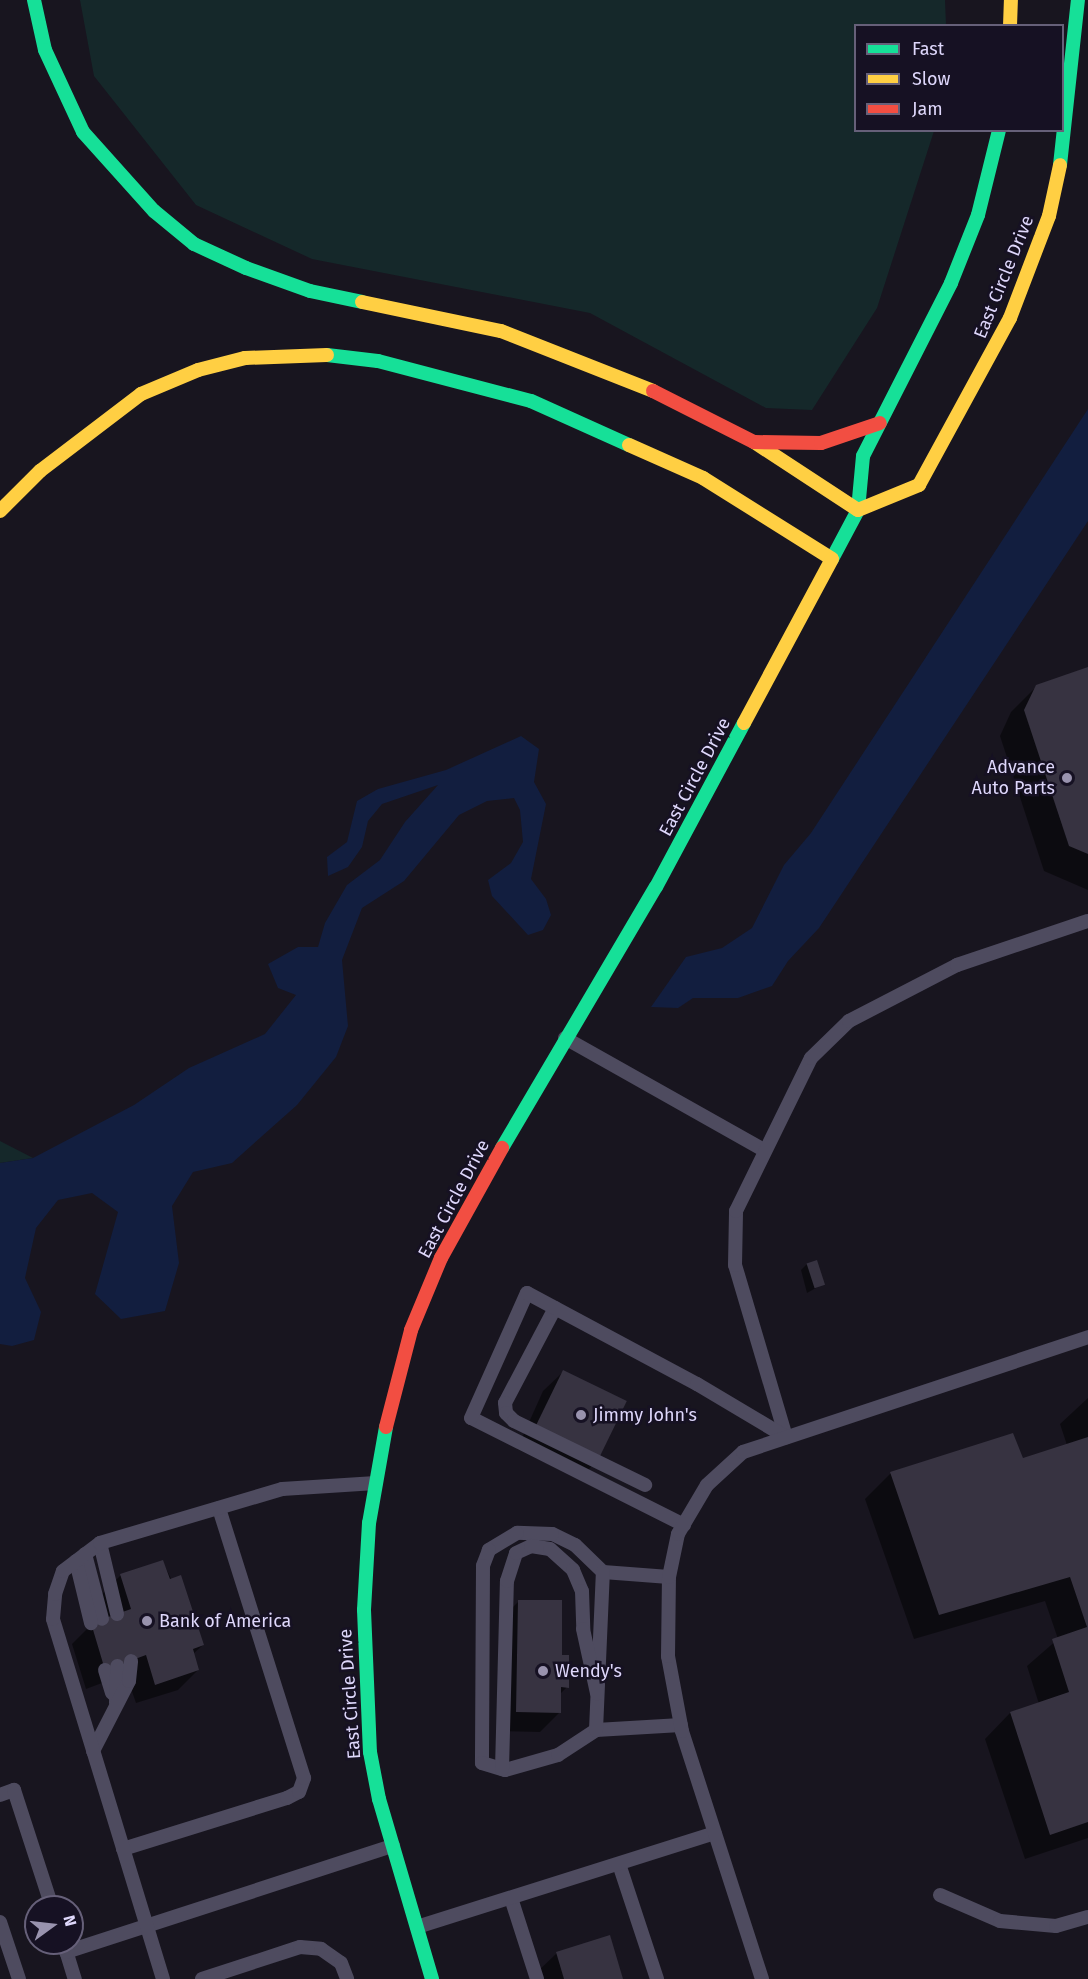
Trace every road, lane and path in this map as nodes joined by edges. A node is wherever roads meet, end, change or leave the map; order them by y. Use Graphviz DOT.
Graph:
graph roads {
  1 [pos="34,0"];
  2 [pos="1011,0"];
  3 [pos="1078,0"];
  4 [pos="1010,24"];
  5 [pos="999,132"];
  6 [pos="880,423"];
  7 [pos="754,442"];
  8 [pos="858,510"];
  9 [pos="0,511"];
  10 [pos="832,559"];
  11 [pos="1088,921"];
  12 [pos="565,1038"];
  13 [pos="764,1150"];
  14 [pos="555,1308"];
  15 [pos="1088,1337"];
  16 [pos="786,1437"];
  17 [pos="376,1483"];
  18 [pos="645,1485"];
  19 [pos="219,1508"];
  20 [pos="684,1525"];
  21 [pos="100,1543"];
  22 [pos="81,1557"];
  23 [pos="603,1572"];
  24 [pos="669,1577"];
  25 [pos="117,1614"];
  26 [pos="97,1621"];
  27 [pos="131,1661"];
  28 [pos="111,1668"];
  29 [pos="597,1693"];
  30 [pos="116,1707"];
  31 [pos="681,1725"];
  32 [pos="596,1730"];
  33 [pos="93,1751"];
  34 [pos="502,1769"];
  35 [pos="0,1795"];
  36 [pos="715,1833"];
  37 [pos="393,1846"];
  38 [pos="123,1849"];
  39 [pos="619,1864"];
  40 [pos="48,1895"];
  41 [pos="940,1895"];
  42 [pos="511,1898"];
  43 [pos="1088,1917"];
  44 [pos="0,1922"];
  45 [pos="146,1926"];
  46 [pos="417,1927"];
  47 [pos="84,1942"];
  48 [pos="68,1955"];
  49 [pos="19,1979"];
  50 [pos="75,1979"];
  51 [pos="163,1979"];
  52 [pos="202,1979"];
  53 [pos="347,1979"];
  54 [pos="432,1979"];
  55 [pos="537,1979"];
  56 [pos="657,1979"];
  57 [pos="762,1979"];
  1 -- 7 [label="main road"];
  2 -- 4 [label="main road"];
  3 -- 8 [label="main road, East Circle Drive"];
  5 -- 6 [label="main road, East Circle Drive"];
  6 -- 7 [label="main road"];
  6 -- 8 [label="main road, East Circle Drive"];
  7 -- 8 [label="main road"];
  8 -- 10 [label="main road, East Circle Drive"];
  9 -- 10 [label="main road"];
  10 -- 12 [label="main road, East Circle Drive"];
  11 -- 13 [label="lane"];
  12 -- 13 [label="lane"];
  12 -- 17 [label="main road, East Circle Drive"];
  13 -- 16 [label="lane"];
  14 -- 16 [label="lane"];
  14 -- 18 [label="lane"];
  14 -- 20 [label="lane"];
  15 -- 16 [label="lane"];
  16 -- 20 [label="lane"];
  17 -- 19 [label="lane"];
  17 -- 37 [label="main road, East Circle Drive"];
  19 -- 21 [label="lane"];
  19 -- 38 [label="lane"];
  20 -- 24 [label="lane"];
  21 -- 22 [label="lane"];
  21 -- 25 [label="lane"];
  22 -- 26 [label="lane"];
  22 -- 33 [label="lane"];
  23 -- 24 [label="lane"];
  23 -- 29 [label="lane"];
  23 -- 34 [label="lane"];
  24 -- 31 [label="lane"];
  27 -- 30 [label="lane"];
  28 -- 30 [label="lane"];
  29 -- 32 [label="lane"];
  29 -- 34 [label="lane"];
  30 -- 33 [label="lane"];
  31 -- 32 [label="lane"];
  31 -- 36 [label="lane"];
  32 -- 34 [label="lane"];
  33 -- 38 [label="lane"];
  35 -- 40 [label="lane"];
  36 -- 39 [label="lane"];
  36 -- 57 [label="lane"];
  37 -- 45 [label="lane"];
  37 -- 46 [label="main road, East Circle Drive"];
  38 -- 45 [label="lane"];
  39 -- 42 [label="lane"];
  39 -- 56 [label="lane"];
  41 -- 43 [label="lane"];
  42 -- 46 [label="lane"];
  42 -- 55 [label="lane"];
  44 -- 49 [label="lane"];
  45 -- 47 [label="lane"];
  45 -- 51 [label="lane"];
  46 -- 54 [label="main road, East Circle Drive"];
  48 -- 50 [label="lane"];
  52 -- 53 [label="lane"];
}
